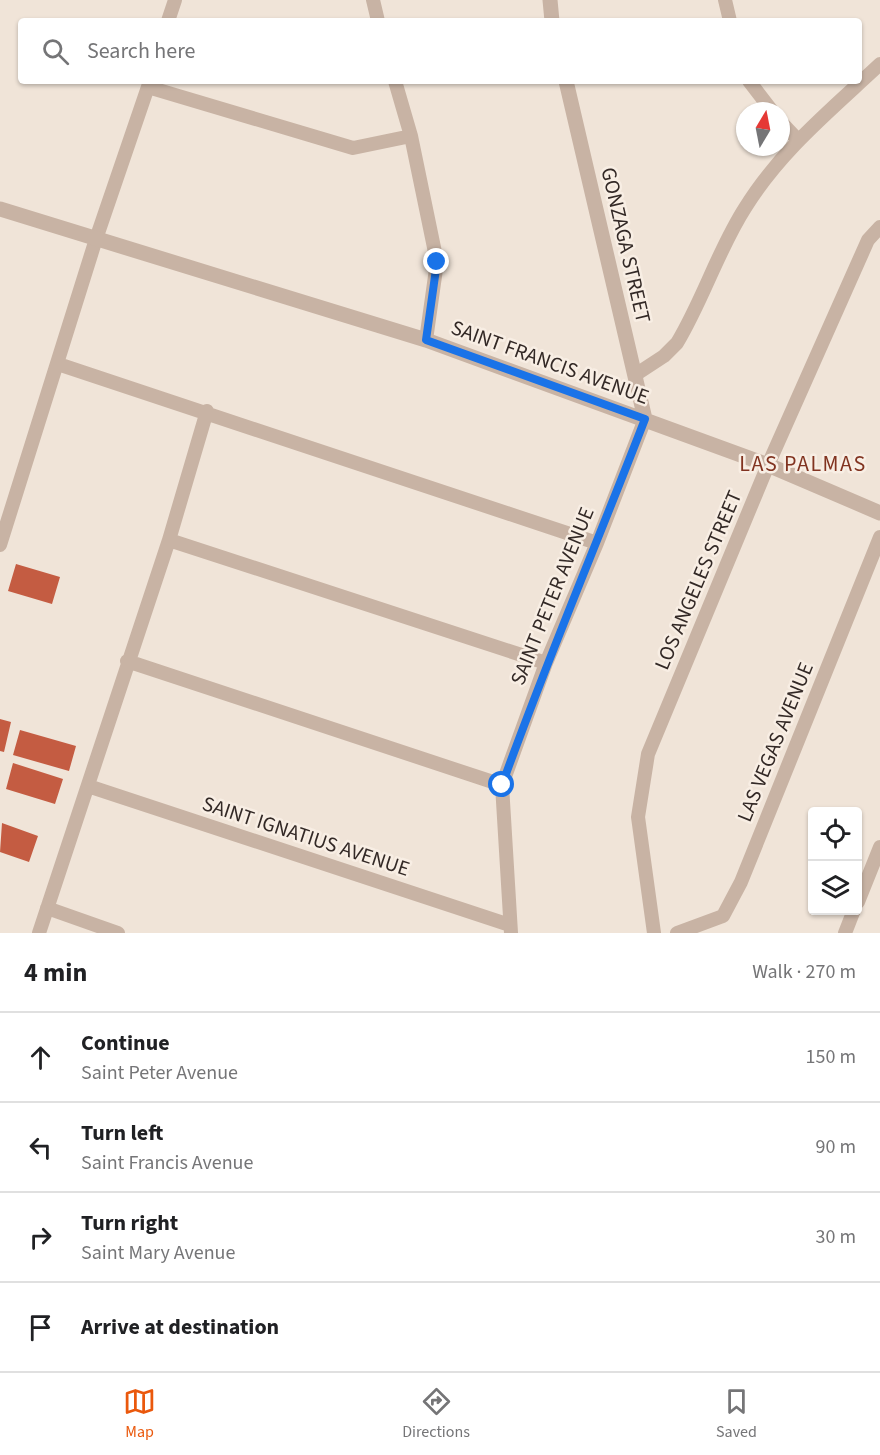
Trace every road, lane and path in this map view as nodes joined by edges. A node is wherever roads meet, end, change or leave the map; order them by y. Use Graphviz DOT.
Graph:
graph roads {
  1 [pos="174,0"];
  2 [pos="373,0"];
  3 [pos="550,0"];
  4 [pos="725,0"];
  5 [pos="169,18"];
  6 [pos="377,18"];
  7 [pos="552,18"];
  8 [pos="729,18"];
  9 [pos="880,64"];
  10 [pos="862,81"];
  11 [pos="149,84"];
  12 [pos="396,84"];
  13 [pos="567,84"];
  14 [pos="751,84"];
  15 [pos="858,84"];
  16 [pos="765,102"];
  17 [pos="790,132"];
  18 [pos="411,136"];
  19 [pos="798,140"];
  20 [pos="0,209"];
  21 [pos="880,227"];
  22 [pos="96,239"];
  23 [pos="426,340"];
  24 [pos="58,364"];
  25 [pos="635,375"];
  26 [pos="207,411"];
  27 [pos="645,419"];
  28 [pos="768,465"];
  29 [pos="880,513"];
  30 [pos="880,537"];
  31 [pos="169,540"];
  32 [pos="597,543"];
  33 [pos="0,545"];
  34 [pos="127,661"];
  35 [pos="546,663"];
  36 [pos="502,785"];
  37 [pos="88,786"];
  38 [pos="880,847"];
  39 [pos="862,892"];
  40 [pos="47,908"];
  41 [pos="852,915"];
  42 [pos="510,929"];
  43 [pos="39,933"];
  44 [pos="118,933"];
  45 [pos="654,933"];
  46 [pos="677,933"];
  47 [pos="845,933"];
  1 -- 5 [label="street"];
  2 -- 6 [label="street"];
  3 -- 7 [label="street"];
  4 -- 8 [label="street"];
  9 -- 10 [label="street"];
  11 -- 18 [label="street"];
  11 -- 22 [label="street"];
  12 -- 18 [label="street"];
  13 -- 25 [label="street, GONZAGA STREET"];
  14 -- 16 [label="street"];
  15 -- 19 [label="street"];
  17 -- 19 [label="street"];
  18 -- 23 [label="street"];
  19 -- 25 [label="street"];
  20 -- 22 [label="street, SAINT FRANCIS AVENUE"];
  21 -- 28 [label="street, LOS ANGELES STREET"];
  22 -- 23 [label="street, SAINT FRANCIS AVENUE"];
  22 -- 24 [label="street"];
  23 -- 27 [label="street, SAINT FRANCIS AVENUE"];
  24 -- 26 [label="street"];
  24 -- 33 [label="street"];
  25 -- 27 [label="street, GONZAGA STREET"];
  26 -- 31 [label="street"];
  26 -- 32 [label="street"];
  27 -- 28 [label="street, SAINT FRANCIS AVENUE"];
  27 -- 32 [label="street, SAINT PETER AVENUE"];
  28 -- 29 [label="street, SAINT FRANCIS AVENUE"];
  28 -- 45 [label="street, LOS ANGELES STREET"];
  30 -- 46 [label="street, LAS VEGAS AVENUE"];
  31 -- 34 [label="street"];
  31 -- 35 [label="street"];
  32 -- 35 [label="street, SAINT PETER AVENUE"];
  34 -- 36 [label="street"];
  34 -- 37 [label="street"];
  35 -- 36 [label="street, SAINT PETER AVENUE"];
  36 -- 42 [label="street, SAINT PETER AVENUE"];
  37 -- 40 [label="street"];
  37 -- 42 [label="street, SAINT IGNATIUS AVENUE"];
  38 -- 39 [label="street"];
  40 -- 43 [label="street"];
  40 -- 44 [label="street"];
  41 -- 47 [label="street"];
}
